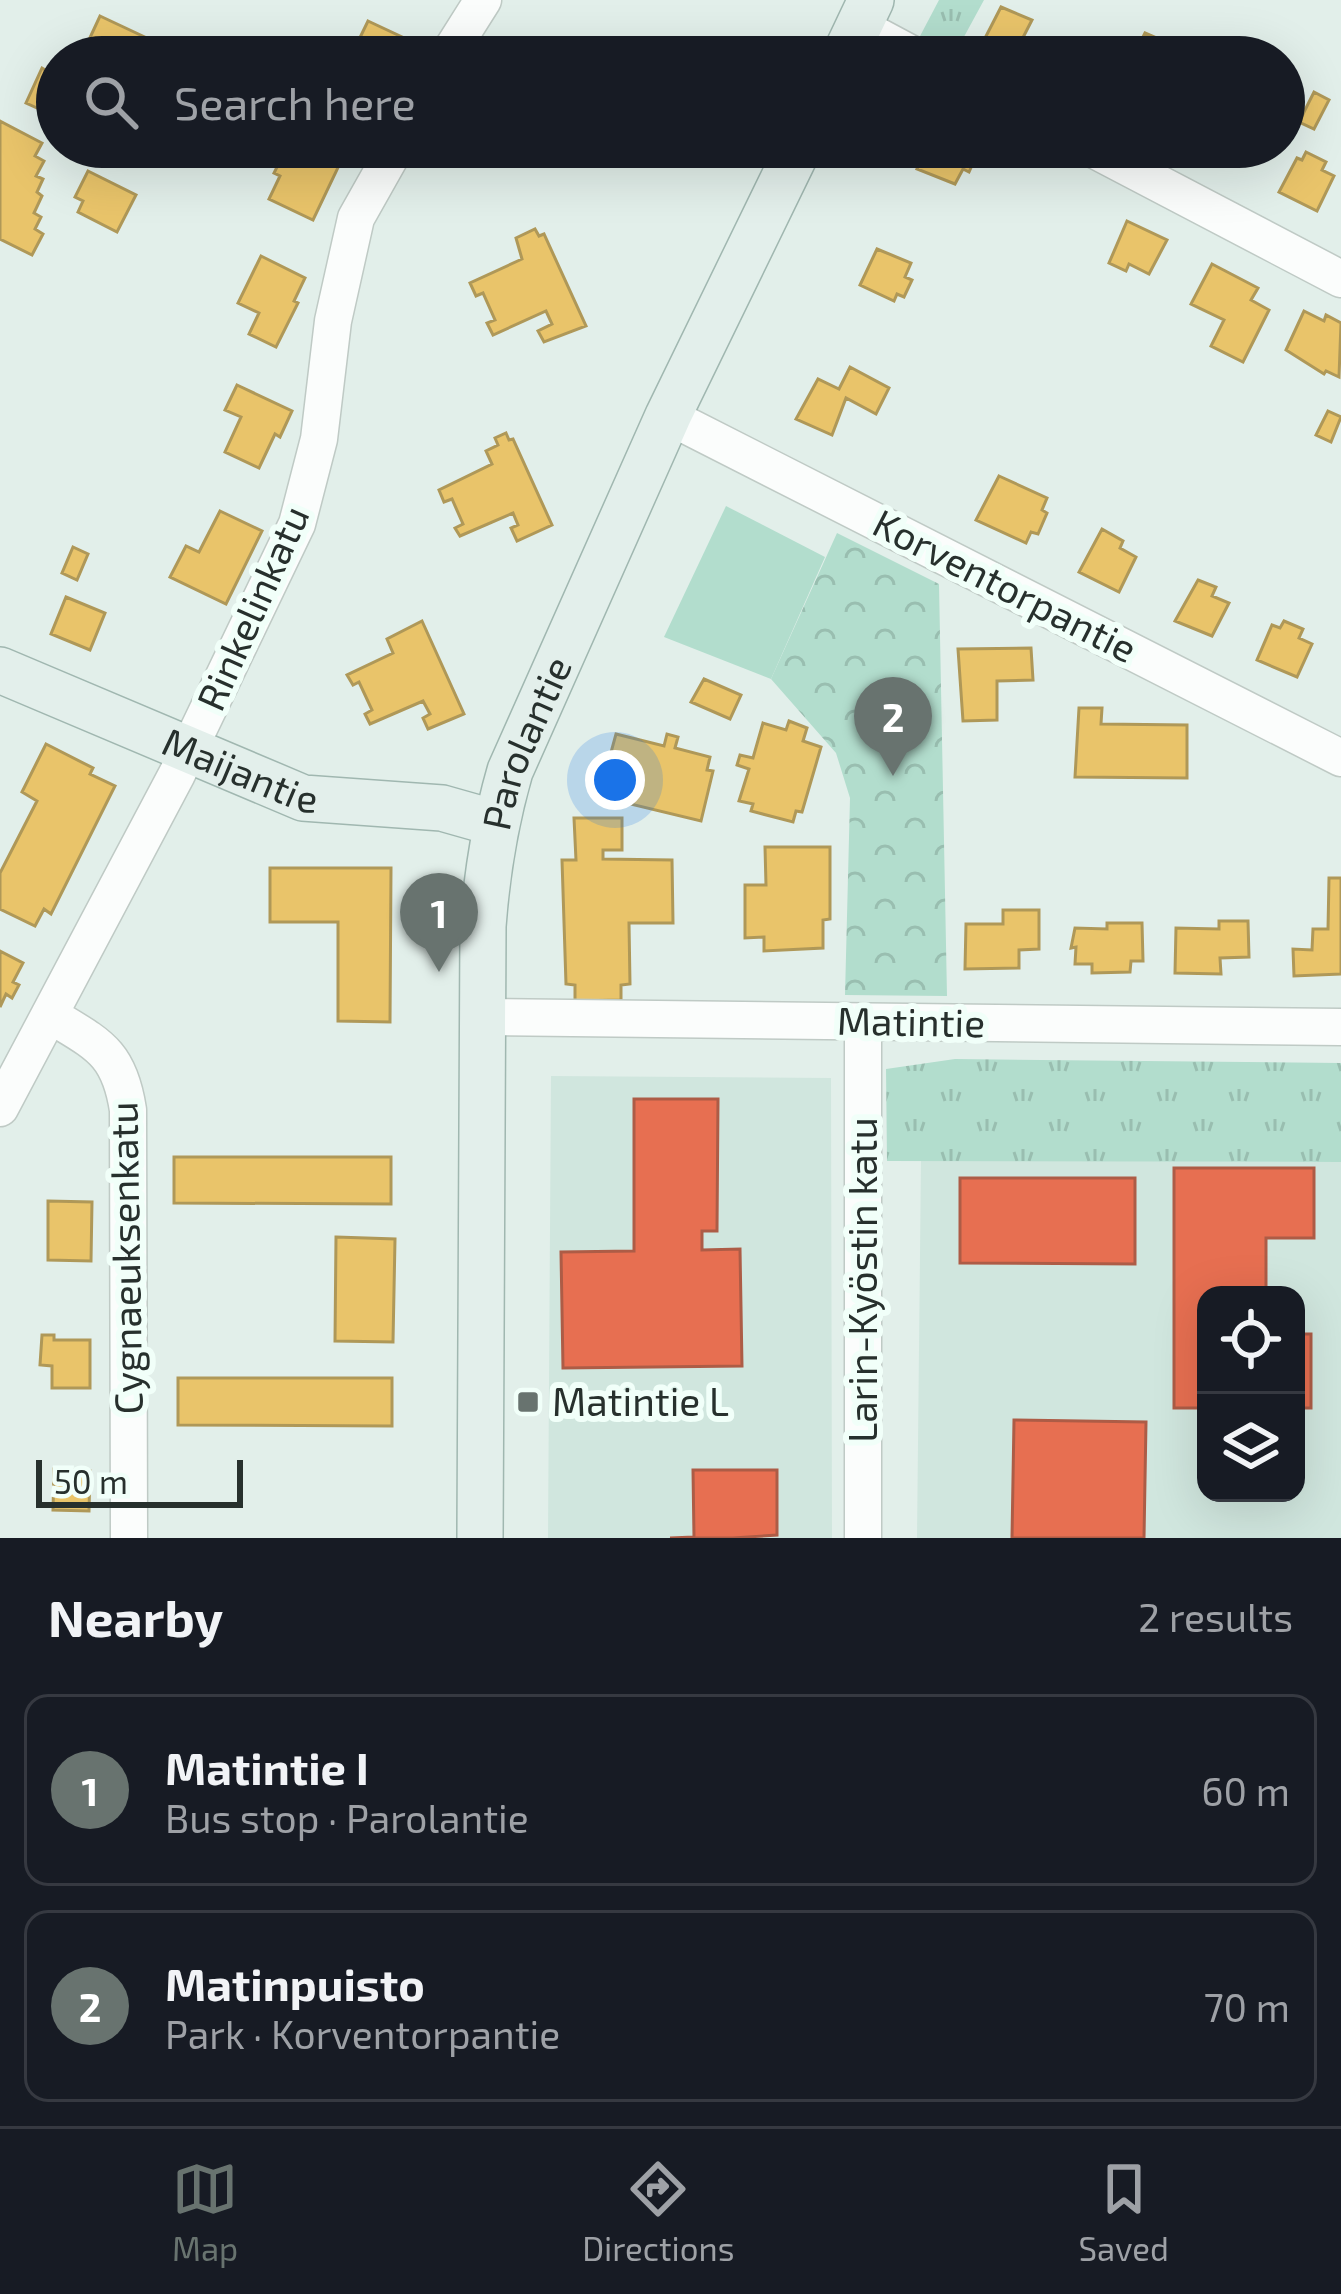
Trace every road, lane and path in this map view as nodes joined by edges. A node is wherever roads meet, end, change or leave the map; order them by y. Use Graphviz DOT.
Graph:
graph roads {
  1 [pos="483,0"];
  2 [pos="460,36"];
  3 [pos="384,168"];
  4 [pos="789,168"];
  5 [pos="1129,168"];
  6 [pos="1341,279"];
  7 [pos="668,416"];
  8 [pos="0,670"];
  9 [pos="187,752"];
  10 [pos="1341,758"];
  11 [pos="495,823"];
  12 [pos="50,1015"];
  13 [pos="482,1017"];
  14 [pos="862,1022"];
  15 [pos="1341,1027"];
  16 [pos="0,1108"];
  17 [pos="129,1538"];
  18 [pos="480,1538"];
  19 [pos="863,1538"];
  1 -- 2 [label="street"];
  3 -- 9 [label="street, Rinkelinkatu"];
  4 -- 7 [label="main road, Parolantie"];
  5 -- 6 [label="street"];
  7 -- 10 [label="street, Korventorpantie"];
  7 -- 11 [label="main road, Parolantie"];
  8 -- 9 [label="main road, Maijantie"];
  9 -- 11 [label="main road, Maijantie"];
  9 -- 12 [label="street, Rinkelinkatu"];
  11 -- 13 [label="main road, Parolantie"];
  12 -- 16 [label="street, Rinkelinkatu"];
  12 -- 17 [label="street, Cygnaeuksenkatu"];
  13 -- 14 [label="street, Matintie"];
  13 -- 18 [label="main road, Parolantie"];
  14 -- 15 [label="street, Matintie"];
  14 -- 19 [label="street, Larin-Kyöstin katu"];
}
